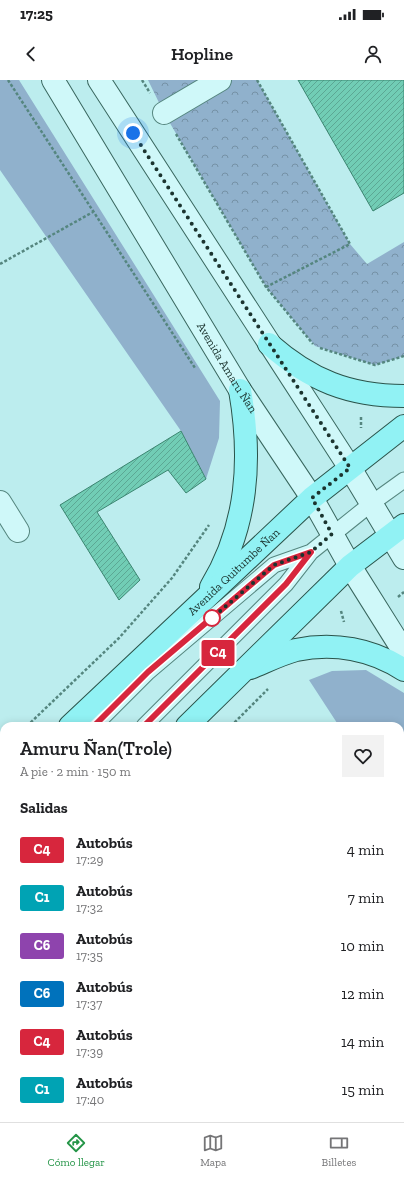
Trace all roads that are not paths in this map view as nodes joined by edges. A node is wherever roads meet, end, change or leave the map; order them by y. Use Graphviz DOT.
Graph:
graph roads {
  1 [pos="53,80"];
  2 [pos="99,80"];
  3 [pos="220,80"];
  4 [pos="164,113"];
  5 [pos="268,344"];
  6 [pos="240,390"];
  7 [pos="404,396"];
  8 [pos="404,426"];
  9 [pos="350,468"];
  10 [pos="404,480"];
  11 [pos="312,498"];
  12 [pos="0,502"];
  13 [pos="372,503"];
  14 [pos="398,530"];
  15 [pos="18,531"];
  16 [pos="332,534"];
  17 [pos="311,552"];
  18 [pos="404,558"];
  19 [pos="350,566"];
  20 [pos="200,604"];
  21 [pos="404,652"];
  22 [pos="404,670"];
  23 [pos="242,671"];
  24 [pos="74,722"];
  25 [pos="98,722"];
  26 [pos="148,722"];
  27 [pos="191,722"];
  1 -- 6 [label="main road, Avenida Amaru Ñan"];
  2 -- 5 [label="main road"];
  3 -- 4 [label="main road"];
  5 -- 7 [label="main road"];
  5 -- 9 [label="main road"];
  6 -- 11 [label="main road, Avenida Amaru Ñan"];
  6 -- 20 [label="main road"];
  8 -- 9 [label="main road, Avenida Quitumbe Ñan"];
  9 -- 11 [label="main road, Avenida Quitumbe Ñan"];
  9 -- 13 [label="main road"];
  10 -- 13 [label="lane"];
  11 -- 16 [label="main road, Avenida Amaru Ñan"];
  11 -- 20 [label="main road, Avenida Quitumbe Ñan"];
  12 -- 15 [label="main road"];
  13 -- 14 [label="main road"];
  13 -- 16 [label="lane"];
  14 -- 18 [label="main road"];
  14 -- 19 [label="main road"];
  16 -- 17 [label="lane"];
  16 -- 19 [label="main road, Avenida Amaru Ñan"];
  17 -- 25 [label="lane"];
  17 -- 26 [label="lane"];
  19 -- 21 [label="main road, Avenida Amaru Ñan"];
  19 -- 23 [label="main road"];
  20 -- 24 [label="main road, Avenida Quitumbe Ñan"];
  22 -- 23 [label="main road"];
  23 -- 27 [label="main road"];
}
